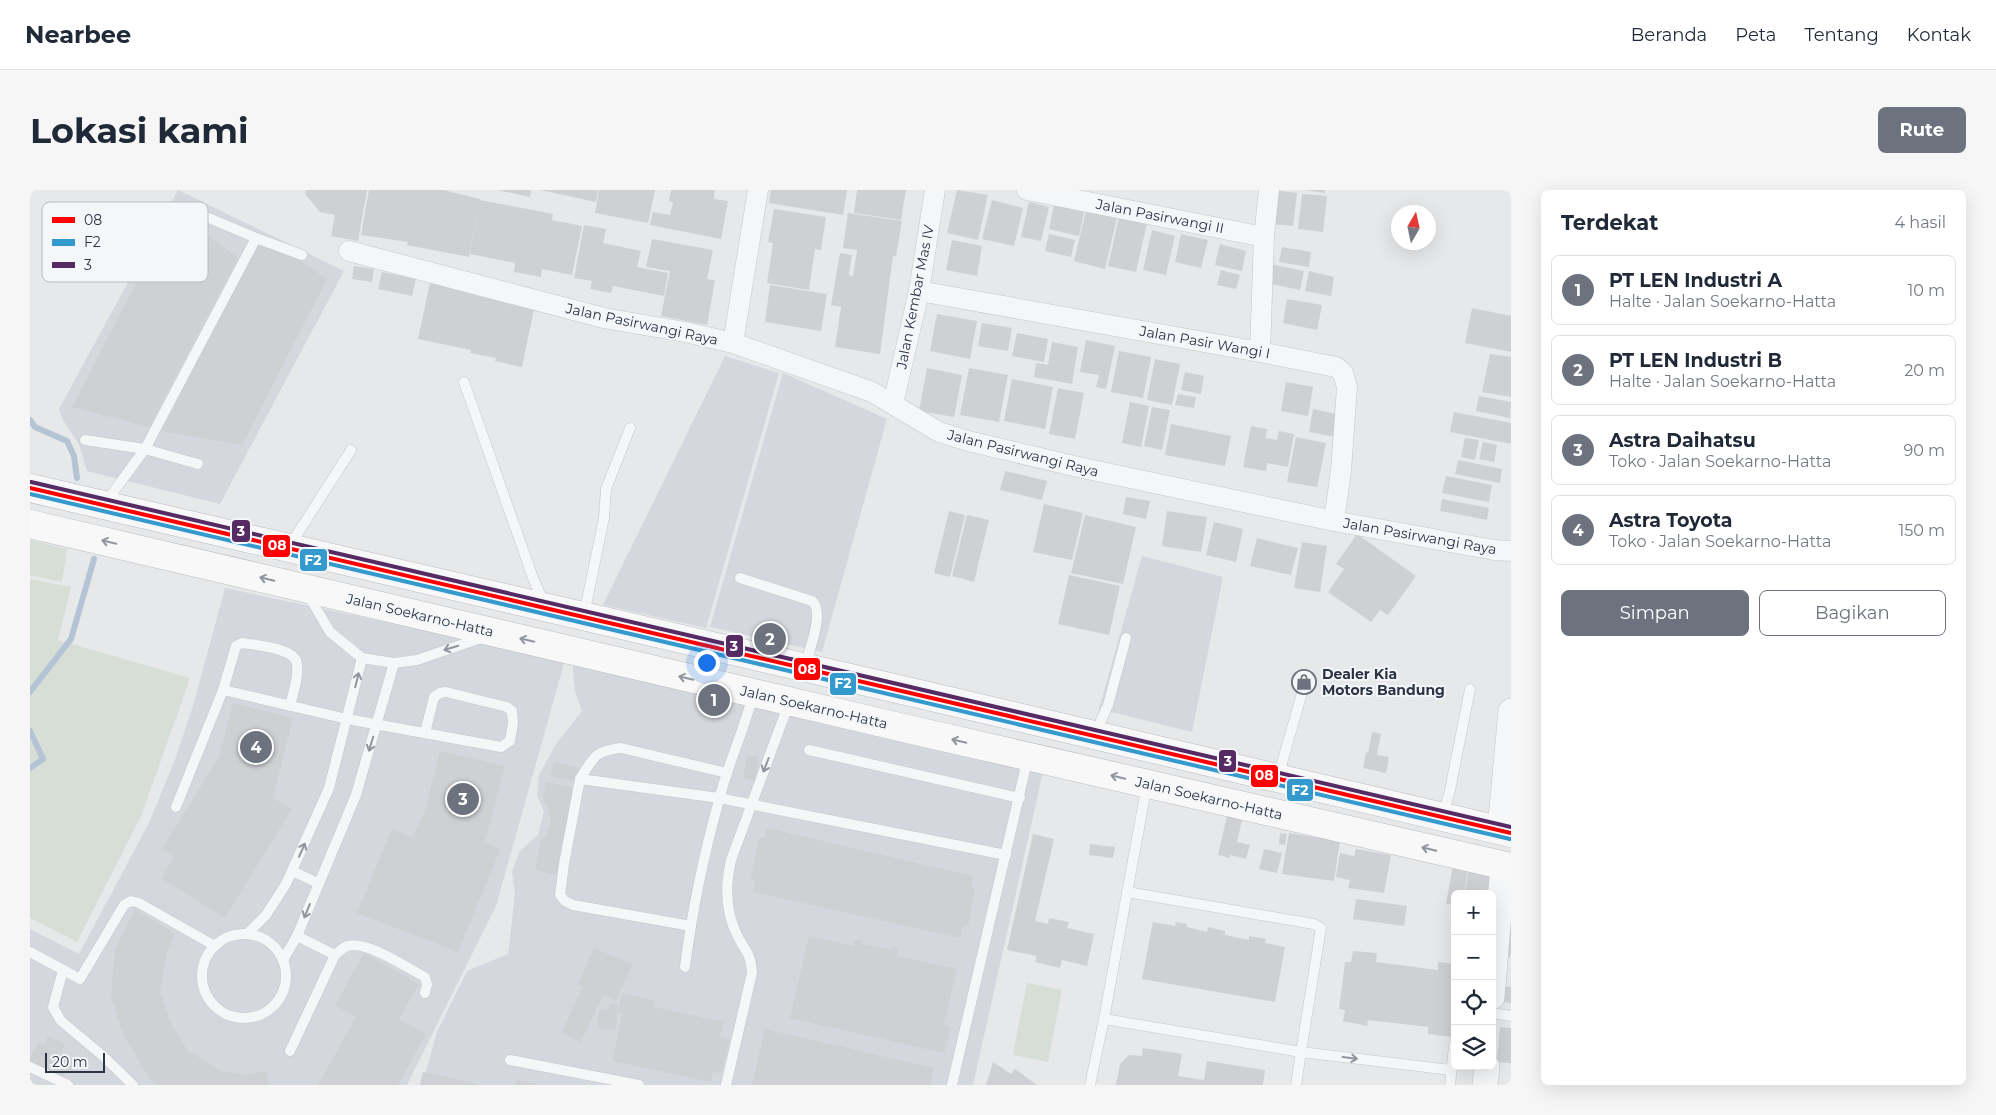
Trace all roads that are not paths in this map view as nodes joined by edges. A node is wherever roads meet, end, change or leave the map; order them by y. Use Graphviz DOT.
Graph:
graph roads {
  1 [pos="758,190"];
  2 [pos="935,190"];
  3 [pos="1027,190"];
  4 [pos="1269,190"];
  5 [pos="208,218"];
  6 [pos="1264,237"];
  7 [pos="256,238"];
  8 [pos="349,251"];
  9 [pos="302,255"];
  10 [pos="919,291"];
  11 [pos="733,344"];
  12 [pos="1260,352"];
  13 [pos="464,382"];
  14 [pos="893,404"];
  15 [pos="630,428"];
  16 [pos="85,440"];
  17 [pos="144,450"];
  18 [pos="351,450"];
  19 [pos="198,464"];
  20 [pos="30,488"];
  21 [pos="104,505"];
  22 [pos="1334,521"];
  23 [pos="30,524"];
  24 [pos="289,548"];
  25 [pos="1511,551"];
  26 [pos="740,578"];
  27 [pos="304,588"];
  28 [pos="545,607"];
  29 [pos="584,616"];
  30 [pos="497,633"];
  31 [pos="1126,638"];
  32 [pos="362,658"];
  33 [pos="394,663"];
  34 [pos="804,667"];
  35 [pos="1470,689"];
  36 [pos="223,690"];
  37 [pos="754,693"];
  38 [pos="1302,693"];
  39 [pos="928,696"];
  40 [pos="790,702"];
  41 [pos="290,706"];
  42 [pos="1511,711"];
  43 [pos="348,719"];
  44 [pos="377,724"];
  45 [pos="921,732"];
  46 [pos="424,733"];
  47 [pos="1094,735"];
  48 [pos="809,750"];
  49 [pos="1028,757"];
  50 [pos="727,773"];
  51 [pos="1278,778"];
  52 [pos="580,779"];
  53 [pos="1147,784"];
  54 [pos="719,798"];
  55 [pos="1020,798"];
  56 [pos="751,804"];
  57 [pos="176,806"];
  58 [pos="1443,817"];
  59 [pos="1506,832"];
  60 [pos="1006,855"];
  61 [pos="1507,866"];
  62 [pos="292,871"];
  63 [pos="318,883"];
  64 [pos="1127,892"];
  65 [pos="691,926"];
  66 [pos="247,934"];
  67 [pos="297,936"];
  68 [pos="215,946"];
  69 [pos="30,952"];
  70 [pos="335,955"];
  71 [pos="283,960"];
  72 [pos="685,967"];
  73 [pos="63,970"];
  74 [pos="1494,980"];
  75 [pos="424,994"];
  76 [pos="1496,1014"];
  77 [pos="1511,1016"];
  78 [pos="1104,1019"];
  79 [pos="290,1052"];
  80 [pos="1301,1052"];
  81 [pos="510,1060"];
  82 [pos="30,1067"];
  83 [pos="1451,1070"];
  84 [pos="1486,1070"];
  85 [pos="68,1085"];
  86 [pos="133,1085"];
  87 [pos="639,1085"];
  88 [pos="726,1085"];
  89 [pos="952,1085"];
  90 [pos="1090,1085"];
  91 [pos="1296,1085"];
  92 [pos="1450,1085"];
  93 [pos="1485,1085"];
  1 -- 11 [label="street"];
  2 -- 10 [label="street, Jalan Kembar Mas IV"];
  3 -- 6 [label="street, Jalan Pasirwangi II"];
  4 -- 6 [label="street"];
  5 -- 7 [label="lane"];
  6 -- 12 [label="street"];
  7 -- 9 [label="lane"];
  7 -- 17 [label="lane"];
  8 -- 11 [label="street, Jalan Pasirwangi Raya"];
  10 -- 12 [label="street, Jalan Pasir Wangi I"];
  10 -- 14 [label="street, Jalan Kembar Mas IV"];
  11 -- 14 [label="street, Jalan Pasirwangi Raya"];
  12 -- 22 [label="street, Jalan Pasir Wangi I"];
  13 -- 28 [label="lane"];
  14 -- 22 [label="street, Jalan Pasirwangi Raya"];
  15 -- 29 [label="lane"];
  16 -- 17 [label="lane"];
  17 -- 19 [label="lane"];
  17 -- 21 [label="lane"];
  18 -- 24 [label="lane"];
  20 -- 21 [label="highway"];
  21 -- 24 [label="highway"];
  22 -- 25 [label="street, Jalan Pasirwangi Raya"];
  27 -- 23 [label="highway, Jalan Soekarno-Hatta, one-way"];
  24 -- 28 [label="highway"];
  26 -- 34 [label="lane"];
  27 -- 30 [label="highway, Jalan Soekarno-Hatta"];
  27 -- 32 [label="lane"];
  28 -- 29 [label="highway"];
  29 -- 34 [label="highway"];
  30 -- 33 [label="lane, one-way"];
  37 -- 30 [label="highway, Jalan Soekarno-Hatta, one-way"];
  31 -- 47 [label="lane"];
  32 -- 33 [label="lane"];
  43 -- 32 [label="lane, one-way"];
  33 -- 44 [label="lane"];
  34 -- 39 [label="highway"];
  35 -- 58 [label="lane"];
  36 -- 41 [label="lane"];
  36 -- 41 [label="lane"];
  36 -- 57 [label="lane"];
  37 -- 40 [label="highway, Jalan Soekarno-Hatta"];
  37 -- 50 [label="lane"];
  38 -- 51 [label="lane"];
  39 -- 45 [label="highway"];
  39 -- 47 [label="highway"];
  40 -- 45 [label="highway, Jalan Soekarno-Hatta"];
  40 -- 56 [label="lane, one-way"];
  41 -- 43 [label="lane"];
  42 -- 59 [label="street"];
  43 -- 44 [label="lane"];
  62 -- 43 [label="lane, one-way"];
  44 -- 46 [label="lane"];
  44 -- 63 [label="lane, one-way"];
  49 -- 45 [label="highway, Jalan Soekarno-Hatta, one-way"];
  46 -- 46 [label="lane"];
  47 -- 51 [label="highway"];
  48 -- 55 [label="lane"];
  53 -- 49 [label="highway, Jalan Soekarno-Hatta, one-way"];
  49 -- 55 [label="lane"];
  50 -- 52 [label="lane"];
  50 -- 54 [label="lane"];
  51 -- 58 [label="highway"];
  52 -- 54 [label="lane"];
  52 -- 65 [label="lane"];
  61 -- 53 [label="highway, Jalan Soekarno-Hatta, one-way"];
  53 -- 64 [label="lane"];
  54 -- 56 [label="lane"];
  54 -- 65 [label="lane"];
  55 -- 60 [label="lane"];
  56 -- 60 [label="lane"];
  56 -- 88 [label="lane"];
  58 -- 59 [label="highway"];
  60 -- 89 [label="lane"];
  61 -- 74 [label="street"];
  62 -- 63 [label="lane"];
  62 -- 66 [label="lane"];
  63 -- 67 [label="lane, one-way"];
  64 -- 78 [label="lane"];
  64 -- 80 [label="lane"];
  65 -- 72 [label="lane"];
  66 -- 68 [label="lane"];
  66 -- 71 [label="lane"];
  67 -- 70 [label="lane"];
  67 -- 71 [label="lane"];
  68 -- 71 [label="lane"];
  68 -- 73 [label="lane"];
  69 -- 73 [label="lane"];
  70 -- 75 [label="lane"];
  70 -- 79 [label="lane"];
  73 -- 86 [label="lane"];
  76 -- 77 [label="lane"];
  78 -- 80 [label="lane"];
  78 -- 90 [label="lane"];
  80 -- 83 [label="lane, one-way"];
  80 -- 91 [label="lane"];
  81 -- 87 [label="lane"];
  82 -- 85 [label="lane"];
  83 -- 92 [label="lane"];
  84 -- 93 [label="street"];
}
